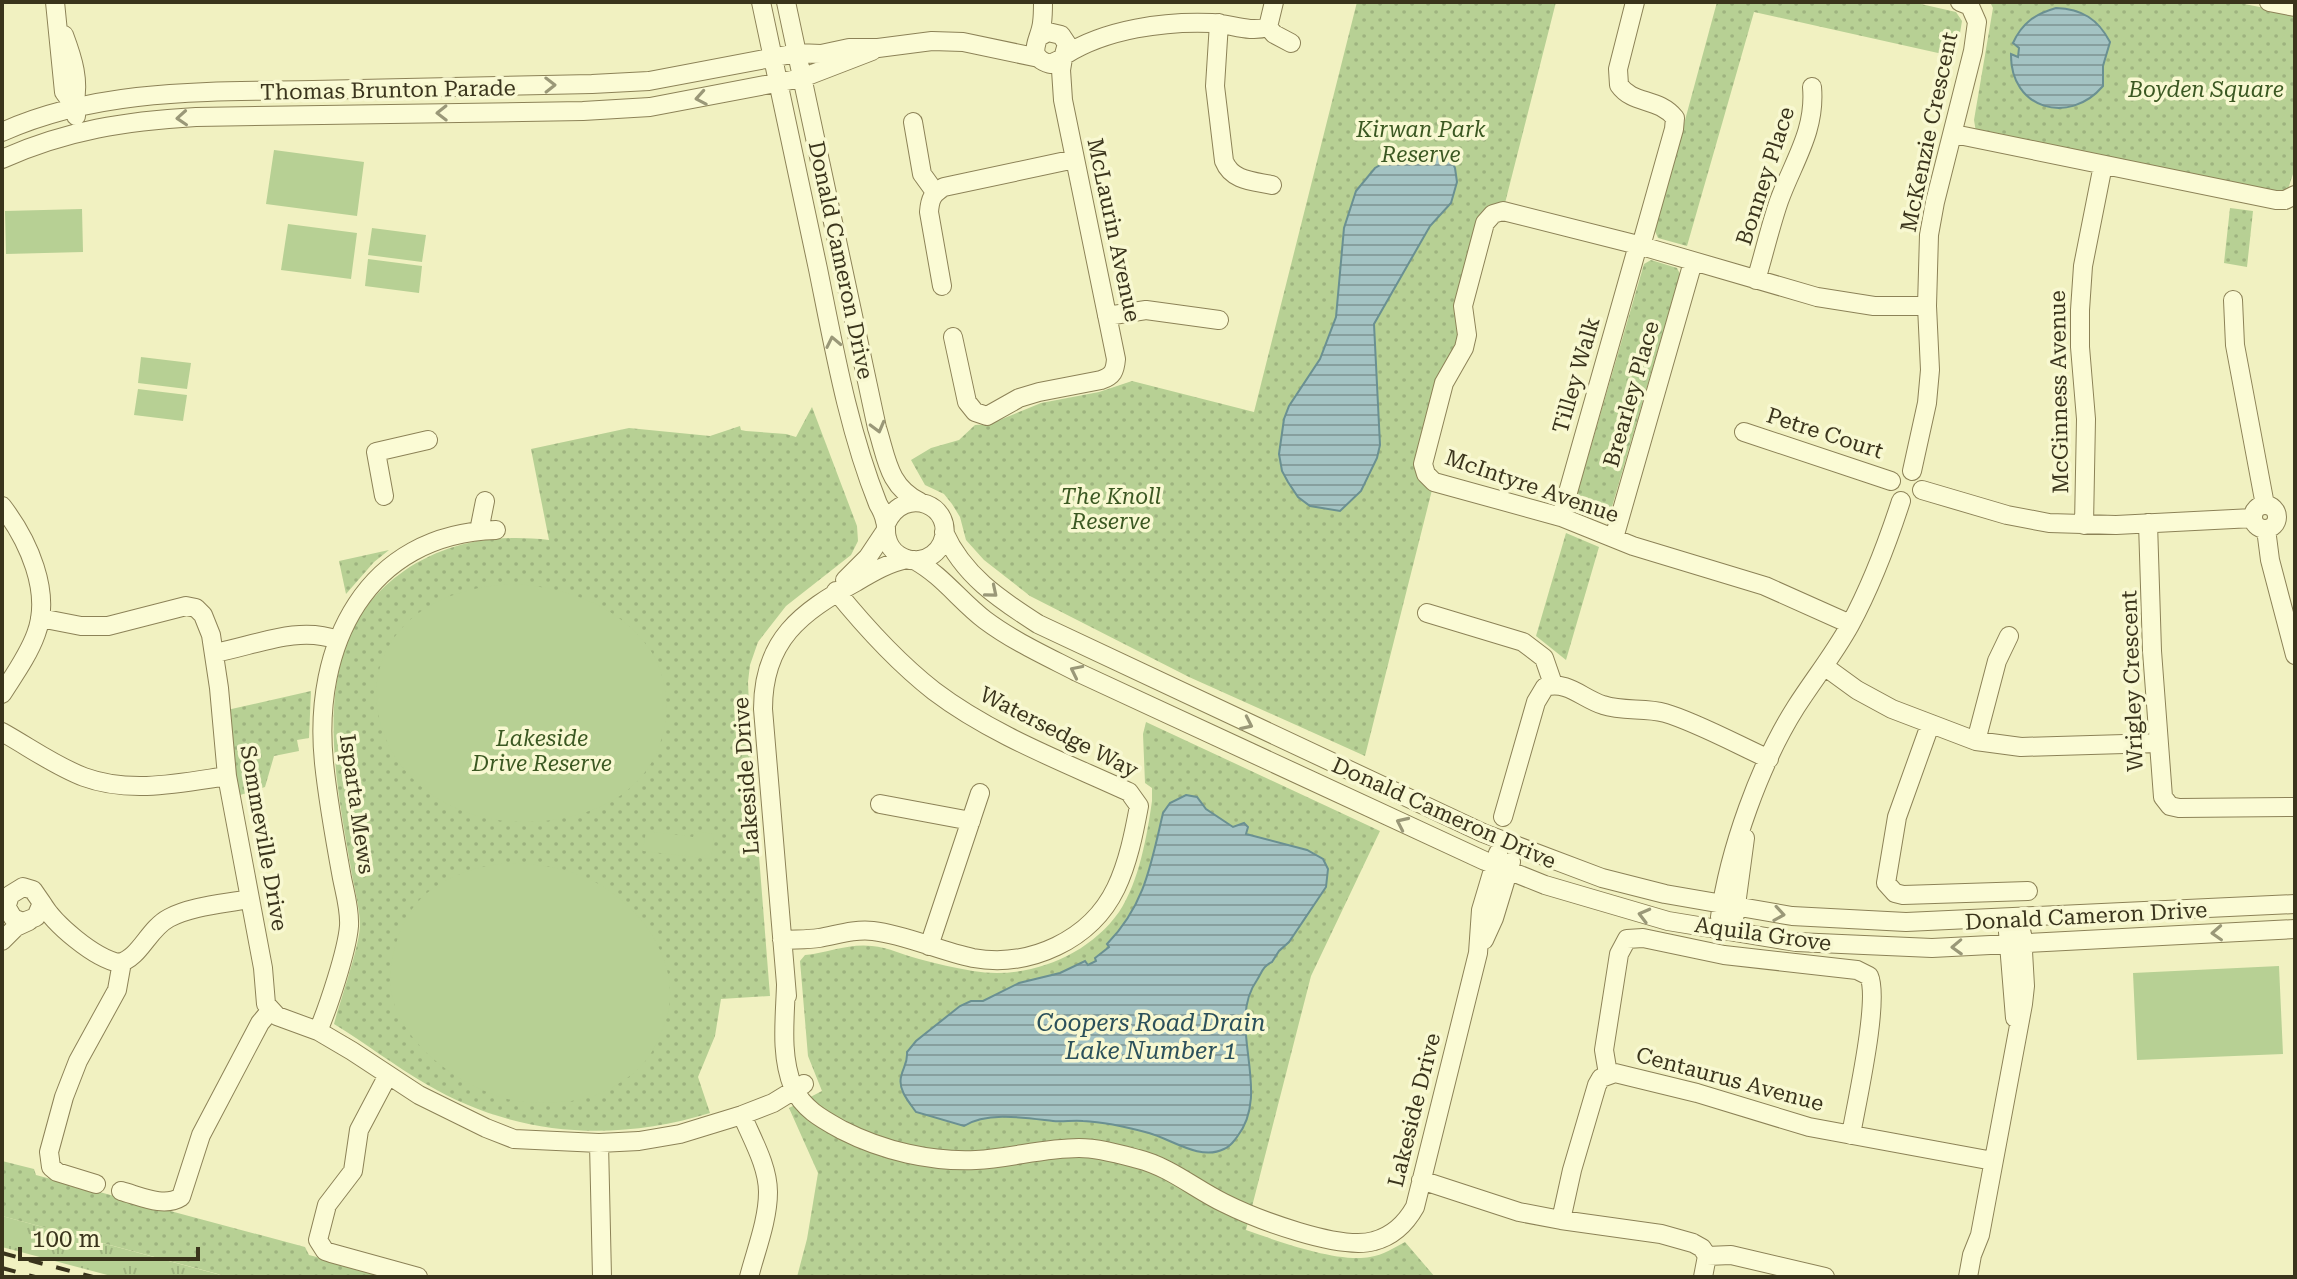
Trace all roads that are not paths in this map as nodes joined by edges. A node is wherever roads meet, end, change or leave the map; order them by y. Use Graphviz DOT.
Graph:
graph roads {
  1 [pos="761,2"];
  2 [pos="786,2"];
  3 [pos="1043,2"];
  4 [pos="1274,2"];
  5 [pos="1635,2"];
  6 [pos="2269,2"];
  7 [pos="1967,3"];
  8 [pos="2295,7"];
  9 [pos="57,10"];
  10 [pos="1219,23"];
  11 [pos="1268,27"];
  12 [pos="1060,34"];
  13 [pos="1103,37"];
  14 [pos="1291,43"];
  15 [pos="878,48"];
  16 [pos="1039,49"];
  17 [pos="797,53"];
  18 [pos="1064,57"];
  19 [pos="773,58"];
  20 [pos="802,78"];
  21 [pos="778,83"];
  22 [pos="1812,87"];
  23 [pos="72,96"];
  24 [pos="1063,100"];
  25 [pos="913,122"];
  26 [pos="79,131"];
  27 [pos="2,132"];
  28 [pos="1954,134"];
  29 [pos="2,159"];
  30 [pos="1075,159"];
  31 [pos="2103,165"];
  32 [pos="1272,185"];
  33 [pos="935,192"];
  34 [pos="2294,197"];
  35 [pos="1639,246"];
  36 [pos="1693,262"];
  37 [pos="1756,280"];
  38 [pos="942,286"];
  39 [pos="2233,300"];
  40 [pos="1927,306"];
  41 [pos="1107,316"];
  42 [pos="1219,320"];
  43 [pos="953,337"];
  44 [pos="1744,432"];
  45 [pos="428,440"];
  46 [pos="1912,471"];
  47 [pos="1891,481"];
  48 [pos="1922,490"];
  49 [pos="384,496"];
  50 [pos="485,501"];
  51 [pos="1901,501"];
  52 [pos="920,502"];
  53 [pos="2,506"];
  54 [pos="1561,517"];
  55 [pos="2271,517"];
  56 [pos="2148,523"];
  57 [pos="2084,525"];
  58 [pos="886,527"];
  59 [pos="944,532"];
  60 [pos="1614,538"];
  61 [pos="910,560"];
  62 [pos="836,591"];
  63 [pos="1427,613"];
  64 [pos="40,618"];
  65 [pos="1850,624"];
  66 [pos="2009,636"];
  67 [pos="337,640"];
  68 [pos="214,653"];
  69 [pos="2295,655"];
  70 [pos="1824,666"];
  71 [pos="1553,684"];
  72 [pos="2,694"];
  73 [pos="1930,725"];
  74 [pos="2,732"];
  75 [pos="1976,741"];
  76 [pos="2158,743"];
  77 [pos="1769,759"];
  78 [pos="227,776"];
  79 [pos="980,793"];
  80 [pos="880,804"];
  81 [pos="2295,807"];
  82 [pos="1503,817"];
  83 [pos="971,821"];
  84 [pos="1510,844"];
  85 [pos="1501,867"];
  86 [pos="2028,891"];
  87 [pos="7,898"];
  88 [pos="249,899"];
  89 [pos="42,903"];
  90 [pos="2295,904"];
  91 [pos="1729,906"];
  92 [pos="2015,919"];
  93 [pos="30,921"];
  94 [pos="61,927"];
  95 [pos="2295,929"];
  96 [pos="1725,932"];
  97 [pos="2,939"];
  98 [pos="782,940"];
  99 [pos="2016,944"];
  100 [pos="929,946"];
  101 [pos="122,962"];
  102 [pos="270,1011"];
  103 [pos="318,1031"];
  104 [pos="1608,1074"];
  105 [pos="388,1075"];
  106 [pos="796,1081"];
  107 [pos="742,1115"];
  108 [pos="1851,1135"];
  109 [pos="599,1143"];
  110 [pos="1993,1161"];
  111 [pos="1421,1180"];
  112 [pos="96,1184"];
  113 [pos="121,1191"];
  114 [pos="1561,1220"];
  115 [pos="1972,1255"];
  116 [pos="1707,1256"];
  117 [pos="418,1277"];
  118 [pos="602,1277"];
  119 [pos="749,1277"];
  120 [pos="1703,1277"];
  121 [pos="1825,1277"];
  122 [pos="1959,1277"];
  123 [pos="1968,1277"];
  1 -- 19 [label="street, Donald Cameron Drive"];
  2 -- 17 [label="street, Donald Cameron Drive"];
  3 -- 12 [label="street"];
  3 -- 16 [label="street"];
  4 -- 11 [label="street"];
  5 -- 35 [label="street, Tilley Walk"];
  6 -- 8 [label="street"];
  7 -- 28 [label="street, McKenzie Crescent"];
  9 -- 23 [label="street"];
  10 -- 11 [label="street"];
  10 -- 13 [label="street"];
  10 -- 32 [label="street"];
  11 -- 14 [label="street"];
  12 -- 13 [label="street"];
  12 -- 16 [label="street"];
  12 -- 18 [label="street"];
  13 -- 18 [label="street"];
  15 -- 16 [label="street"];
  15 -- 17 [label="street, Thomas Brunton Parade"];
  15 -- 20 [label="street, Thomas Brunton Parade"];
  16 -- 18 [label="street"];
  16 -- 24 [label="street, McLaurin Avenue"];
  17 -- 19 [label="street, Thomas Brunton Parade"];
  17 -- 20 [label="street, Donald Cameron Drive"];
  18 -- 24 [label="street, McLaurin Avenue"];
  19 -- 21 [label="street, Donald Cameron Drive"];
  23 -- 19 [label="street, Thomas Brunton Parade, one-way"];
  20 -- 21 [label="street, Thomas Brunton Parade"];
  20 -- 52 [label="street, Donald Cameron Drive, one-way"];
  21 -- 26 [label="street, Thomas Brunton Parade, one-way"];
  58 -- 21 [label="street, Donald Cameron Drive, one-way"];
  22 -- 37 [label="street, Bonney Place"];
  23 -- 26 [label="street"];
  23 -- 27 [label="street, Thomas Brunton Parade"];
  24 -- 30 [label="street, McLaurin Avenue"];
  25 -- 33 [label="street"];
  26 -- 29 [label="street, Thomas Brunton Parade"];
  28 -- 31 [label="street"];
  28 -- 40 [label="street, McKenzie Crescent"];
  30 -- 33 [label="street"];
  30 -- 41 [label="street, McLaurin Avenue"];
  31 -- 34 [label="street"];
  31 -- 57 [label="street, McGinness Avenue"];
  33 -- 38 [label="street"];
  35 -- 36 [label="street, McIntyre Avenue"];
  35 -- 54 [label="street, Tilley Walk"];
  35 -- 54 [label="street, McIntyre Avenue"];
  36 -- 37 [label="street, McIntyre Avenue"];
  36 -- 60 [label="street, Brearley Place"];
  37 -- 40 [label="street, McIntyre Avenue"];
  39 -- 55 [label="street"];
  40 -- 46 [label="street, McKenzie Crescent"];
  41 -- 42 [label="street"];
  41 -- 43 [label="street, McLaurin Avenue"];
  44 -- 47 [label="street, Petre Court"];
  45 -- 49 [label="street"];
  46 -- 47 [label="street"];
  46 -- 48 [label="street"];
  47 -- 51 [label="street"];
  48 -- 51 [label="street"];
  48 -- 57 [label="street"];
  50 -- 67 [label="street, Isparta Mews"];
  51 -- 65 [label="street"];
  52 -- 58 [label="street"];
  52 -- 59 [label="street"];
  53 -- 64 [label="street"];
  54 -- 60 [label="street, McIntyre Avenue"];
  55 -- 56 [label="street"];
  55 -- 69 [label="street"];
  56 -- 57 [label="street"];
  56 -- 76 [label="street, Wrigley Crescent"];
  58 -- 61 [label="street"];
  58 -- 62 [label="street, Lakeside Drive"];
  59 -- 61 [label="street"];
  59 -- 84 [label="street, Donald Cameron Drive, one-way"];
  60 -- 65 [label="street, McIntyre Avenue"];
  61 -- 62 [label="street, Lakeside Drive"];
  85 -- 61 [label="street, Donald Cameron Drive, one-way"];
  62 -- 98 [label="street, Lakeside Drive"];
  62 -- 100 [label="street, Watersedge Way"];
  63 -- 71 [label="street"];
  64 -- 68 [label="street, Sommeville Drive"];
  64 -- 72 [label="street"];
  65 -- 70 [label="street"];
  66 -- 75 [label="street"];
  67 -- 68 [label="street"];
  67 -- 103 [label="street, Isparta Mews"];
  68 -- 78 [label="street, Sommeville Drive"];
  70 -- 73 [label="street"];
  70 -- 77 [label="street"];
  71 -- 77 [label="street"];
  71 -- 82 [label="street"];
  73 -- 75 [label="street"];
  73 -- 86 [label="street"];
  74 -- 78 [label="street"];
  75 -- 76 [label="street"];
  76 -- 81 [label="street, Wrigley Crescent"];
  77 -- 91 [label="street"];
  78 -- 88 [label="street, Sommeville Drive"];
  79 -- 83 [label="street"];
  80 -- 83 [label="street"];
  83 -- 100 [label="street"];
  84 -- 85 [label="street, Lakeside Drive"];
  84 -- 91 [label="street, Donald Cameron Drive"];
  96 -- 85 [label="street, Donald Cameron Drive, one-way"];
  85 -- 111 [label="street, Lakeside Drive"];
  87 -- 89 [label="street"];
  87 -- 93 [label="street"];
  87 -- 97 [label="street"];
  88 -- 101 [label="street"];
  88 -- 102 [label="street, Sommeville Drive"];
  89 -- 93 [label="street"];
  89 -- 94 [label="street"];
  90 -- 92 [label="street, Donald Cameron Drive"];
  91 -- 92 [label="street, Donald Cameron Drive, one-way"];
  91 -- 96 [label="street"];
  92 -- 99 [label="street"];
  93 -- 94 [label="street"];
  93 -- 97 [label="street"];
  94 -- 101 [label="street"];
  95 -- 99 [label="street, Donald Cameron Drive, one-way"];
  99 -- 96 [label="street, Donald Cameron Drive, one-way"];
  98 -- 100 [label="street, Watersedge Way"];
  98 -- 106 [label="street, Lakeside Drive"];
  99 -- 110 [label="street"];
  101 -- 112 [label="street"];
  102 -- 103 [label="street"];
  102 -- 113 [label="street"];
  103 -- 105 [label="street"];
  104 -- 108 [label="street, Centaurus Avenue"];
  104 -- 108 [label="street, Aquila Grove"];
  104 -- 114 [label="street, Centaurus Avenue"];
  105 -- 109 [label="street"];
  105 -- 117 [label="street"];
  106 -- 107 [label="street"];
  106 -- 111 [label="street, Lakeside Drive"];
  107 -- 109 [label="street"];
  107 -- 119 [label="street"];
  108 -- 110 [label="street, Centaurus Avenue"];
  109 -- 118 [label="street"];
  110 -- 115 [label="street"];
  111 -- 114 [label="street"];
  114 -- 116 [label="street"];
  115 -- 122 [label="street"];
  115 -- 123 [label="street"];
  116 -- 120 [label="street"];
  116 -- 121 [label="street"];
}
